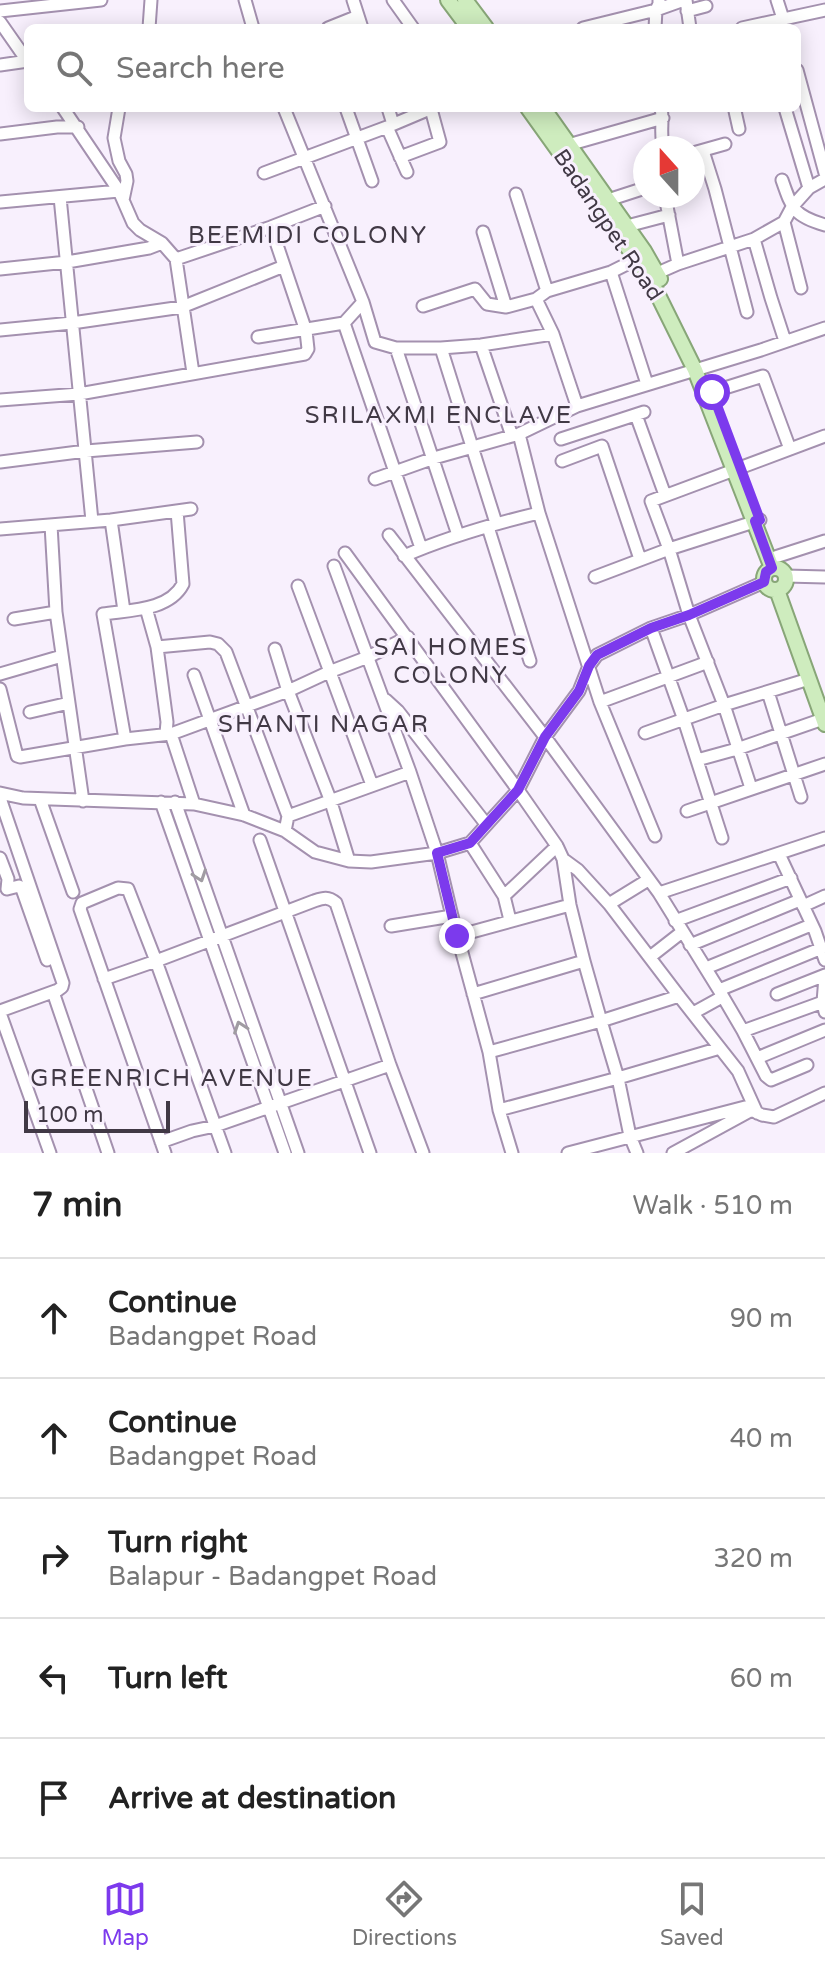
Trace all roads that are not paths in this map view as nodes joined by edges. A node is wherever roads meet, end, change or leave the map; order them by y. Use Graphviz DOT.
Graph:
graph roads {
  1 [pos="101,0"];
  2 [pos="151,0"];
  3 [pos="245,0"];
  4 [pos="353,0"];
  5 [pos="393,0"];
  6 [pos="448,0"];
  7 [pos="465,0"];
  8 [pos="777,0"];
  9 [pos="686,4"];
  10 [pos="657,5"];
  11 [pos="706,6"];
  12 [pos="825,10"];
  13 [pos="0,11"];
  14 [pos="0,22"];
  15 [pos="360,22"];
  16 [pos="149,24"];
  17 [pos="252,24"];
  18 [pos="410,24"];
  19 [pos="466,24"];
  20 [pos="483,24"];
  21 [pos="596,24"];
  22 [pos="689,24"];
  23 [pos="784,24"];
  24 [pos="24,55"];
  25 [pos="24,62"];
  26 [pos="0,65"];
  27 [pos="801,85"];
  28 [pos="66,112"];
  29 [pos="118,112"];
  30 [pos="286,112"];
  31 [pos="347,112"];
  32 [pos="388,112"];
  33 [pos="422,112"];
  34 [pos="432,112"];
  35 [pos="531,112"];
  36 [pos="546,112"];
  37 [pos="735,112"];
  38 [pos="786,112"];
  39 [pos="662,113"];
  40 [pos="390,126"];
  41 [pos="78,127"];
  42 [pos="739,129"];
  43 [pos="0,134"];
  44 [pos="661,136"];
  45 [pos="356,138"];
  46 [pos="725,144"];
  47 [pos="568,145"];
  48 [pos="705,150"];
  49 [pos="400,157"];
  50 [pos="305,159"];
  51 [pos="407,172"];
  52 [pos="705,172"];
  53 [pos="264,173"];
  54 [pos="825,173"];
  55 [pos="825,179"];
  56 [pos="782,180"];
  57 [pos="372,181"];
  58 [pos="809,188"];
  59 [pos="633,192"];
  60 [pos="516,194"];
  61 [pos="121,195"];
  62 [pos="60,197"];
  63 [pos="608,200"];
  64 [pos="0,202"];
  65 [pos="325,206"];
  66 [pos="792,207"];
  67 [pos="668,208"];
  68 [pos="669,215"];
  69 [pos="784,222"];
  70 [pos="825,225"];
  71 [pos="627,226"];
  72 [pos="271,227"];
  73 [pos="483,232"];
  74 [pos="754,239"];
  75 [pos="162,243"];
  76 [pos="731,246"];
  77 [pos="176,259"];
  78 [pos="637,259"];
  79 [pos="67,262"];
  80 [pos="678,264"];
  81 [pos="284,266"];
  82 [pos="0,269"];
  83 [pos="611,272"];
  84 [pos="653,275"];
  85 [pos="801,288"];
  86 [pos="547,291"];
  87 [pos="536,299"];
  88 [pos="363,302"];
  89 [pos="423,306"];
  90 [pos="182,307"];
  91 [pos="506,307"];
  92 [pos="747,312"];
  93 [pos="72,323"];
  94 [pos="344,323"];
  95 [pos="825,328"];
  96 [pos="0,330"];
  97 [pos="306,331"];
  98 [pos="553,334"];
  99 [pos="258,337"];
  100 [pos="785,341"];
  101 [pos="481,345"];
  102 [pos="396,348"];
  103 [pos="441,348"];
  104 [pos="699,369"];
  105 [pos="193,373"];
  106 [pos="647,384"];
  107 [pos="712,392"];
  108 [pos="79,394"];
  109 [pos="0,400"];
  110 [pos="577,406"];
  111 [pos="516,435"];
  112 [pos="561,439"];
  113 [pos="824,440"];
  114 [pos="197,442"];
  115 [pos="472,448"];
  116 [pos="790,449"];
  117 [pos="86,451"];
  118 [pos="434,458"];
  119 [pos="562,461"];
  120 [pos="0,462"];
  121 [pos="738,468"];
  122 [pos="394,471"];
  123 [pos="375,479"];
  124 [pos="665,495"];
  125 [pos="191,509"];
  126 [pos="177,511"];
  127 [pos="539,513"];
  128 [pos="111,520"];
  129 [pos="92,521"];
  130 [pos="758,521"];
  131 [pos="51,525"];
  132 [pos="492,525"];
  133 [pos="0,529"];
  134 [pos="389,535"];
  135 [pos="458,535"];
  136 [pos="825,541"];
  137 [pos="421,548"];
  138 [pos="669,549"];
  139 [pos="345,553"];
  140 [pos="404,556"];
  141 [pos="640,559"];
  142 [pos="334,566"];
  143 [pos="775,573"];
  144 [pos="595,577"];
  145 [pos="825,577"];
  146 [pos="298,586"];
  147 [pos="146,608"];
  148 [pos="124,611"];
  149 [pos="56,612"];
  150 [pos="689,615"];
  151 [pos="14,619"];
  152 [pos="651,628"];
  153 [pos="408,637"];
  154 [pos="157,647"];
  155 [pos="275,649"];
  156 [pos="62,656"];
  157 [pos="368,657"];
  158 [pos="530,661"];
  159 [pos="708,662"];
  160 [pos="589,666"];
  161 [pos="329,672"];
  162 [pos="0,674"];
  163 [pos="194,675"];
  164 [pos="669,677"];
  165 [pos="809,679"];
  166 [pos="0,689"];
  167 [pos="288,691"];
  168 [pos="768,692"];
  169 [pos="383,697"];
  170 [pos="825,700"];
  171 [pos="600,702"];
  172 [pos="69,703"];
  173 [pos="247,705"];
  174 [pos="724,705"];
  175 [pos="30,712"];
  176 [pos="211,720"];
  177 [pos="684,720"];
  178 [pos="824,722"];
  179 [pos="645,733"];
  180 [pos="168,734"];
  181 [pos="781,734"];
  182 [pos="545,737"];
  183 [pos="125,739"];
  184 [pos="76,747"];
  185 [pos="737,749"];
  186 [pos="697,760"];
  187 [pos="825,764"];
  188 [pos="410,772"];
  189 [pos="794,774"];
  190 [pos="372,785"];
  191 [pos="751,788"];
  192 [pos="518,790"];
  193 [pos="0,796"];
  194 [pos="801,797"];
  195 [pos="40,799"];
  196 [pos="330,799"];
  197 [pos="83,801"];
  198 [pos="161,802"];
  199 [pos="175,802"];
  200 [pos="710,802"];
  201 [pos="194,804"];
  202 [pos="687,811"];
  203 [pos="244,815"];
  204 [pos="288,816"];
  205 [pos="486,824"];
  206 [pos="285,831"];
  207 [pos="655,836"];
  208 [pos="722,838"];
  209 [pos="825,838"];
  210 [pos="260,840"];
  211 [pos="470,843"];
  212 [pos="557,846"];
  213 [pos="437,853"];
  214 [pos="779,854"];
  215 [pos="0,858"];
  216 [pos="563,859"];
  217 [pos="349,861"];
  218 [pos="791,878"];
  219 [pos="648,880"];
  220 [pos="4,886"];
  221 [pos="73,892"];
  222 [pos="659,893"];
  223 [pos="504,896"];
  224 [pos="825,896"];
  225 [pos="802,903"];
  226 [pos="609,904"];
  227 [pos="570,905"];
  228 [pos="285,912"];
  229 [pos="452,916"];
  230 [pos="510,920"];
  231 [pos="675,921"];
  232 [pos="391,926"];
  233 [pos="817,928"];
  234 [pos="682,932"];
  235 [pos="457,936"];
  236 [pos="215,939"];
  237 [pos="690,945"];
  238 [pos="824,954"];
  239 [pos="650,957"];
  240 [pos="47,960"];
  241 [pos="156,961"];
  242 [pos="584,961"];
  243 [pos="706,968"];
  244 [pos="825,976"];
  245 [pos="104,979"];
  246 [pos="53,992"];
  247 [pos="720,993"];
  248 [pos="473,994"];
  249 [pos="777,994"];
  250 [pos="679,996"];
  251 [pos="824,1007"];
  252 [pos="0,1012"];
  253 [pos="693,1013"];
  254 [pos="601,1021"];
  255 [pos="825,1030"];
  256 [pos="743,1031"];
  257 [pos="720,1048"];
  258 [pos="489,1052"];
  259 [pos="757,1058"];
  260 [pos="390,1065"];
  261 [pos="807,1065"];
  262 [pos="618,1078"];
  263 [pos="345,1081"];
  264 [pos="825,1093"];
  265 [pos="274,1105"];
  266 [pos="499,1110"];
  267 [pos="755,1112"];
  268 [pos="215,1126"];
  269 [pos="630,1136"];
  270 [pos="163,1148"];
  271 [pos="50,1153"];
  272 [pos="108,1153"];
  273 [pos="225,1153"];
  274 [pos="285,1153"];
  275 [pos="298,1153"];
  276 [pos="370,1153"];
  277 [pos="423,1153"];
  278 [pos="512,1153"];
  279 [pos="568,1153"];
  280 [pos="637,1153"];
  281 [pos="673,1153"];
  1 -- 13 [label="street"];
  2 -- 16 [label="street"];
  3 -- 17 [label="street"];
  4 -- 15 [label="street"];
  5 -- 18 [label="street"];
  6 -- 19 [label="main road"];
  7 -- 20 [label="main road"];
  8 -- 23 [label="street"];
  9 -- 10 [label="street"];
  9 -- 11 [label="street"];
  9 -- 22 [label="street"];
  10 -- 21 [label="street"];
  12 -- 23 [label="street"];
  14 -- 24 [label="street"];
  25 -- 26 [label="street"];
  27 -- 54 [label="street"];
  28 -- 41 [label="street"];
  29 -- 61 [label="street"];
  30 -- 50 [label="street"];
  31 -- 45 [label="street"];
  32 -- 40 [label="street"];
  33 -- 40 [label="street"];
  34 -- 49 [label="street"];
  35 -- 78 [label="main road, Badangpet Road"];
  36 -- 47 [label="main road, Badangpet Road"];
  37 -- 42 [label="street"];
  38 -- 58 [label="street"];
  39 -- 44 [label="street"];
  39 -- 47 [label="street"];
  40 -- 45 [label="street"];
  40 -- 49 [label="street"];
  41 -- 43 [label="street"];
  41 -- 61 [label="street"];
  45 -- 50 [label="street"];
  45 -- 57 [label="street"];
  46 -- 48 [label="street"];
  47 -- 63 [label="main road, Badangpet Road"];
  49 -- 51 [label="street"];
  50 -- 53 [label="street"];
  50 -- 65 [label="street"];
  52 -- 76 [label="street"];
  55 -- 58 [label="street"];
  56 -- 66 [label="street"];
  58 -- 66 [label="street"];
  59 -- 63 [label="street"];
  60 -- 86 [label="street"];
  61 -- 62 [label="street"];
  61 -- 75 [label="street"];
  62 -- 64 [label="street"];
  62 -- 79 [label="street"];
  63 -- 71 [label="main road, Badangpet Road"];
  65 -- 72 [label="street"];
  65 -- 88 [label="street"];
  66 -- 69 [label="street"];
  66 -- 70 [label="street"];
  67 -- 68 [label="street"];
  68 -- 71 [label="street"];
  68 -- 80 [label="street"];
  69 -- 74 [label="street"];
  69 -- 85 [label="street"];
  71 -- 84 [label="main road, Badangpet Road"];
  72 -- 77 [label="street"];
  72 -- 81 [label="street"];
  73 -- 91 [label="street"];
  74 -- 76 [label="street"];
  74 -- 100 [label="street"];
  75 -- 77 [label="street"];
  75 -- 79 [label="street"];
  76 -- 80 [label="street"];
  76 -- 92 [label="street"];
  77 -- 90 [label="street"];
  78 -- 83 [label="street"];
  78 -- 84 [label="main road, Badangpet Road"];
  79 -- 82 [label="street"];
  79 -- 93 [label="street"];
  80 -- 84 [label="street"];
  81 -- 90 [label="street"];
  81 -- 97 [label="street"];
  83 -- 86 [label="street"];
  83 -- 106 [label="street"];
  84 -- 104 [label="main road, Badangpet Road"];
  86 -- 87 [label="street"];
  87 -- 91 [label="street"];
  87 -- 98 [label="street"];
  88 -- 94 [label="street"];
  88 -- 102 [label="street"];
  89 -- 91 [label="street"];
  90 -- 93 [label="street"];
  90 -- 105 [label="street"];
  93 -- 96 [label="street"];
  93 -- 108 [label="street"];
  94 -- 97 [label="street"];
  94 -- 122 [label="street"];
  95 -- 100 [label="street"];
  97 -- 99 [label="street"];
  97 -- 105 [label="street"];
  98 -- 101 [label="street"];
  98 -- 110 [label="street"];
  100 -- 104 [label="street"];
  101 -- 103 [label="street"];
  101 -- 111 [label="street"];
  102 -- 103 [label="street"];
  102 -- 118 [label="street"];
  103 -- 115 [label="street"];
  104 -- 106 [label="street"];
  104 -- 107 [label="main road, Badangpet Road"];
  104 -- 121 [label="main road, Badangpet Road"];
  105 -- 108 [label="street"];
  106 -- 110 [label="street"];
  107 -- 116 [label="street"];
  107 -- 121 [label="main road, Badangpet Road"];
  108 -- 109 [label="street"];
  108 -- 117 [label="street"];
  110 -- 111 [label="street"];
  111 -- 115 [label="street"];
  111 -- 127 [label="street"];
  112 -- 124 [label="street"];
  113 -- 116 [label="street"];
  114 -- 117 [label="street"];
  115 -- 118 [label="street"];
  115 -- 132 [label="street"];
  116 -- 121 [label="street"];
  117 -- 120 [label="street"];
  117 -- 129 [label="street"];
  118 -- 122 [label="street"];
  118 -- 135 [label="street"];
  119 -- 141 [label="street"];
  121 -- 124 [label="street"];
  121 -- 130 [label="main road, Badangpet Road"];
  122 -- 123 [label="street"];
  122 -- 137 [label="street"];
  124 -- 138 [label="street"];
  125 -- 126 [label="street"];
  126 -- 128 [label="street"];
  126 -- 147 [label="street"];
  127 -- 132 [label="street"];
  127 -- 160 [label="street"];
  128 -- 129 [label="street"];
  128 -- 148 [label="street"];
  129 -- 131 [label="street"];
  130 -- 138 [label="street"];
  130 -- 143 [label="main road, Badangpet Road"];
  131 -- 133 [label="street"];
  131 -- 149 [label="street"];
  132 -- 135 [label="street"];
  132 -- 158 [label="street"];
  134 -- 140 [label="street"];
  135 -- 137 [label="street"];
  136 -- 143 [label="street"];
  137 -- 140 [label="street"];
  138 -- 141 [label="street"];
  138 -- 150 [label="street"];
  139 -- 153 [label="street"];
  140 -- 182 [label="street"];
  141 -- 144 [label="street"];
  142 -- 157 [label="street"];
  143 -- 145 [label="street"];
  143 -- 150 [label="street"];
  143 -- 165 [label="main road, Badangpet Road"];
  143 -- 170 [label="main road, Badangpet Road"];
  146 -- 161 [label="street"];
  147 -- 148 [label="street"];
  147 -- 154 [label="street"];
  148 -- 183 [label="street"];
  149 -- 151 [label="street"];
  149 -- 156 [label="street"];
  150 -- 152 [label="street"];
  150 -- 159 [label="street"];
  152 -- 160 [label="street"];
  152 -- 164 [label="street"];
  153 -- 157 [label="street"];
  153 -- 192 [label="street"];
  154 -- 173 [label="street"];
  154 -- 180 [label="street"];
  155 -- 167 [label="street"];
  156 -- 162 [label="street"];
  156 -- 172 [label="street"];
  157 -- 161 [label="street"];
  157 -- 169 [label="street"];
  159 -- 164 [label="street"];
  159 -- 174 [label="street"];
  160 -- 171 [label="street"];
  160 -- 182 [label="street"];
  161 -- 167 [label="street"];
  161 -- 190 [label="street"];
  163 -- 176 [label="street"];
  164 -- 171 [label="street"];
  164 -- 177 [label="street"];
  165 -- 168 [label="street"];
  165 -- 178 [label="main road, Badangpet Road"];
  166 -- 184 [label="street"];
  167 -- 173 [label="street"];
  167 -- 196 [label="street"];
  168 -- 174 [label="street"];
  168 -- 181 [label="street"];
  169 -- 188 [label="street"];
  169 -- 205 [label="street"];
  171 -- 207 [label="street"];
  172 -- 175 [label="street"];
  172 -- 184 [label="street"];
  173 -- 176 [label="street"];
  173 -- 204 [label="street"];
  174 -- 177 [label="street"];
  174 -- 185 [label="street"];
  176 -- 180 [label="street"];
  176 -- 203 [label="street"];
  177 -- 179 [label="street"];
  177 -- 186 [label="street"];
  178 -- 181 [label="street"];
  180 -- 183 [label="street"];
  180 -- 201 [label="street"];
  181 -- 185 [label="street"];
  181 -- 189 [label="street"];
  182 -- 192 [label="street"];
  182 -- 219 [label="street"];
  183 -- 184 [label="street"];
  184 -- 197 [label="street"];
  185 -- 186 [label="street"];
  185 -- 191 [label="street"];
  186 -- 200 [label="street"];
  187 -- 189 [label="street"];
  188 -- 190 [label="street"];
  188 -- 213 [label="street"];
  189 -- 191 [label="street"];
  189 -- 194 [label="street"];
  190 -- 196 [label="street"];
  191 -- 200 [label="street"];
  192 -- 205 [label="street"];
  192 -- 212 [label="street"];
  193 -- 195 [label="street"];
  193 -- 246 [label="street"];
  195 -- 197 [label="street"];
  195 -- 221 [label="street"];
  196 -- 204 [label="street"];
  196 -- 217 [label="street"];
  197 -- 198 [label="street"];
  198 -- 199 [label="street"];
  198 -- 236 [label="street"];
  199 -- 201 [label="street"];
  199 -- 236 [label="street, one-way"];
  200 -- 202 [label="street"];
  200 -- 208 [label="street"];
  201 -- 203 [label="street"];
  203 -- 206 [label="street"];
  204 -- 206 [label="street"];
  205 -- 211 [label="street"];
  206 -- 217 [label="street"];
  209 -- 214 [label="street"];
  210 -- 228 [label="street"];
  211 -- 213 [label="street"];
  211 -- 223 [label="street"];
  212 -- 216 [label="street"];
  212 -- 223 [label="street"];
  213 -- 217 [label="street"];
  213 -- 229 [label="street"];
  214 -- 218 [label="street"];
  214 -- 222 [label="street"];
  215 -- 220 [label="street"];
  216 -- 226 [label="street"];
  216 -- 227 [label="street"];
  218 -- 225 [label="street"];
  218 -- 231 [label="street"];
  219 -- 222 [label="street"];
  219 -- 226 [label="street"];
  220 -- 240 [label="street"];
  222 -- 231 [label="street"];
  223 -- 230 [label="street"];
  224 -- 225 [label="street"];
  225 -- 233 [label="street"];
  225 -- 237 [label="street"];
  226 -- 239 [label="street"];
  227 -- 230 [label="street"];
  227 -- 242 [label="street"];
  228 -- 236 [label="street"];
  228 -- 260 [label="street"];
  228 -- 263 [label="street"];
  229 -- 232 [label="street"];
  229 -- 235 [label="street"];
  230 -- 235 [label="street"];
  231 -- 234 [label="street"];
  233 -- 238 [label="street"];
  233 -- 243 [label="street"];
  234 -- 237 [label="street"];
  234 -- 239 [label="street"];
  235 -- 248 [label="street"];
  236 -- 241 [label="street"];
  236 -- 265 [label="street"];
  237 -- 243 [label="street"];
  238 -- 247 [label="street"];
  239 -- 250 [label="street"];
  241 -- 245 [label="street"];
  241 -- 245 [label="street"];
  241 -- 268 [label="street"];
  242 -- 248 [label="street"];
  242 -- 254 [label="street"];
  243 -- 247 [label="street"];
  244 -- 249 [label="street"];
  244 -- 251 [label="street"];
  245 -- 270 [label="street"];
  246 -- 252 [label="street"];
  246 -- 272 [label="street"];
  247 -- 253 [label="street"];
  247 -- 256 [label="street"];
  248 -- 258 [label="street"];
  250 -- 253 [label="street"];
  250 -- 254 [label="street"];
  251 -- 256 [label="street"];
  252 -- 271 [label="street"];
  253 -- 257 [label="street"];
  254 -- 258 [label="street"];
  254 -- 262 [label="street"];
  255 -- 259 [label="street"];
  256 -- 259 [label="street"];
  257 -- 262 [label="street"];
  257 -- 267 [label="street"];
  258 -- 266 [label="street"];
  259 -- 261 [label="street"];
  260 -- 263 [label="street"];
  260 -- 277 [label="street"];
  262 -- 266 [label="street"];
  262 -- 269 [label="street"];
  263 -- 265 [label="street"];
  263 -- 276 [label="street"];
  264 -- 267 [label="street"];
  265 -- 268 [label="street"];
  265 -- 274 [label="street"];
  265 -- 275 [label="street"];
  266 -- 278 [label="street"];
  267 -- 269 [label="street"];
  267 -- 281 [label="street"];
  268 -- 270 [label="street"];
  268 -- 273 [label="street"];
  269 -- 279 [label="street"];
  269 -- 280 [label="street"];
}
